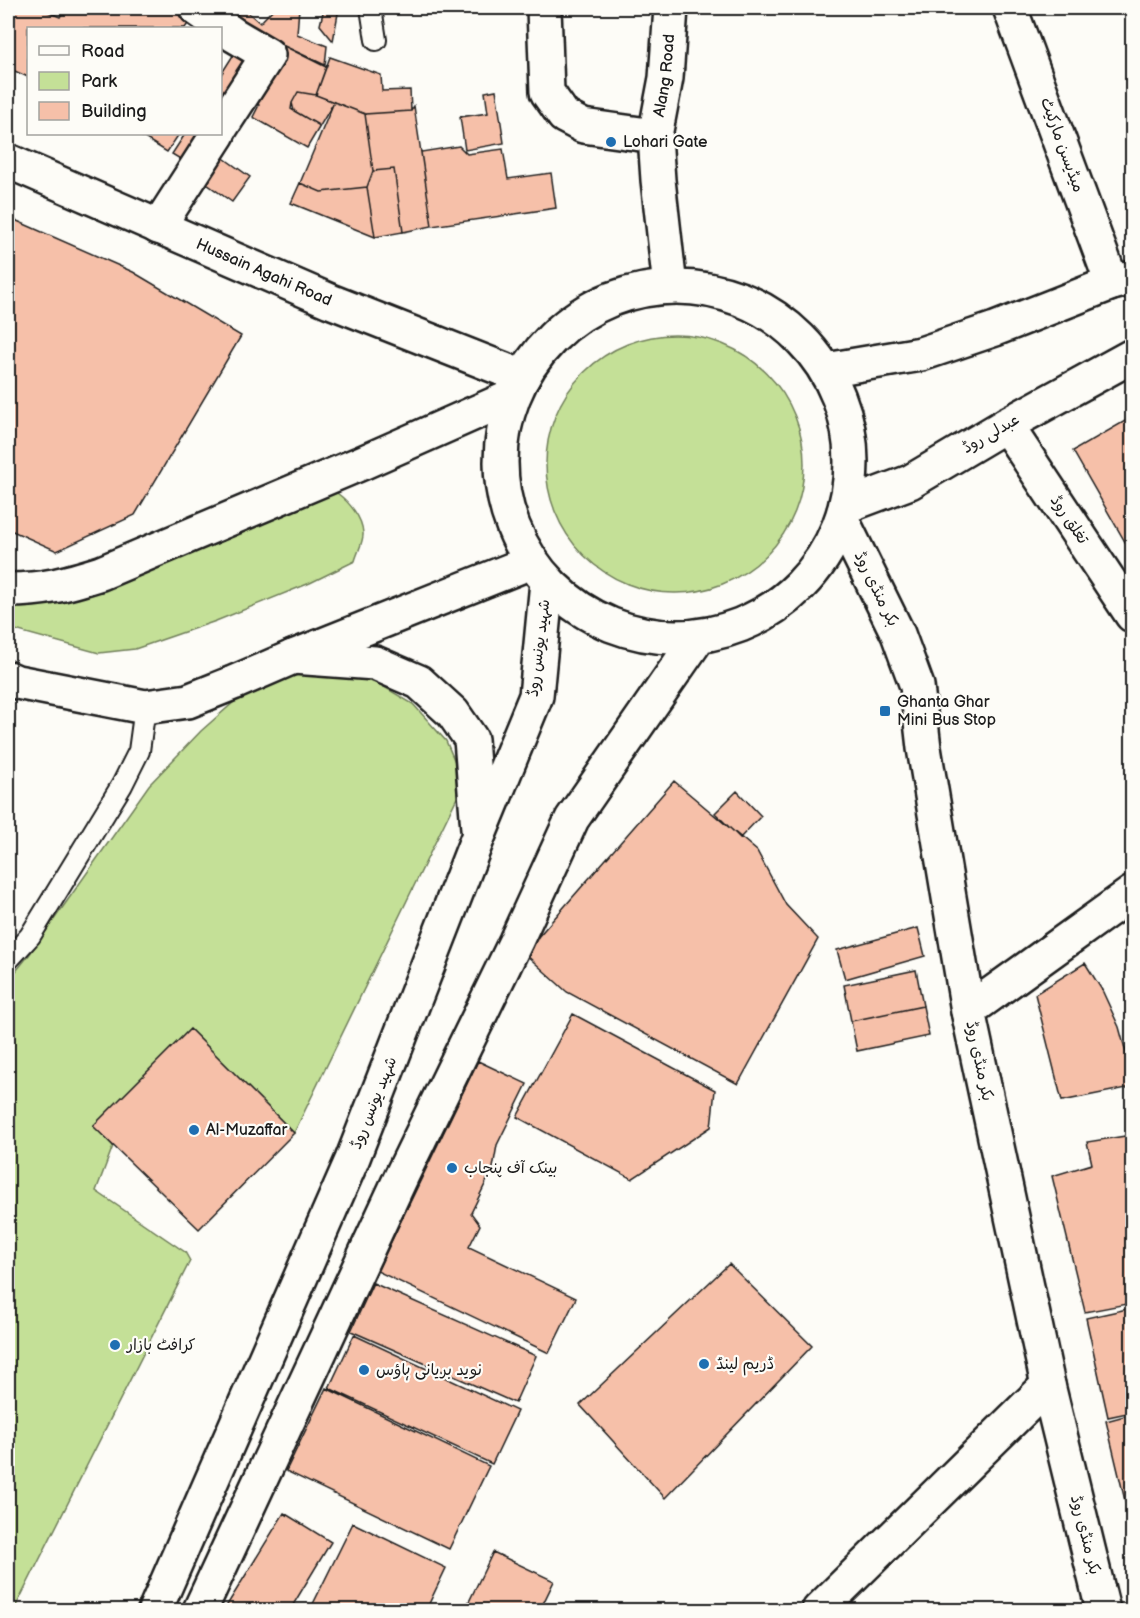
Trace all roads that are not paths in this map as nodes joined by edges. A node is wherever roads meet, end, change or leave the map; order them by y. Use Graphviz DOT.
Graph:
graph roads {
  1 [pos="196,8"];
  2 [pos="371,8"];
  3 [pos="544,8"];
  4 [pos="671,8"];
  5 [pos="1010,8"];
  6 [pos="376,40"];
  7 [pos="222,126"];
  8 [pos="217,135"];
  9 [pos="655,136"];
  10 [pos="8,160"];
  11 [pos="158,227"];
  12 [pos="1122,280"];
  13 [pos="670,287"];
  14 [pos="1132,356"];
  15 [pos="826,370"];
  16 [pos="518,386"];
  17 [pos="1006,425"];
  18 [pos="844,513"];
  19 [pos="539,572"];
  20 [pos="8,590"];
  21 [pos="1132,615"];
  22 [pos="699,636"];
  23 [pos="293,657"];
  24 [pos="8,678"];
  25 [pos="145,707"];
  26 [pos="478,837"];
  27 [pos="1132,893"];
  28 [pos="8,960"];
  29 [pos="968,1011"];
  30 [pos="1048,1384"];
  31 [pos="155,1611"];
  32 [pos="200,1611"];
  33 [pos="819,1611"];
  34 [pos="1103,1611"];
  1 -- 7 [label="main road"];
  2 -- 6 [label="lane"];
  3 -- 9 [label="main road"];
  4 -- 9 [label="main road, Alang Road"];
  5 -- 12 [label="main road, میڈیسن مارکیٹ"];
  8 -- 11 [label="main road"];
  9 -- 13 [label="main road, Alang Road"];
  10 -- 11 [label="main road, Hussain Agahi Road"];
  11 -- 16 [label="main road, Hussain Agahi Road"];
  12 -- 15 [label="main road"];
  13 -- 15 [label="main road"];
  13 -- 16 [label="main road"];
  14 -- 17 [label="main road, عبدلی روڈ"];
  15 -- 18 [label="main road"];
  16 -- 19 [label="main road"];
  16 -- 20 [label="main road"];
  17 -- 18 [label="main road, عبدلی روڈ"];
  17 -- 21 [label="main road, تغلق روڈ"];
  18 -- 22 [label="main road"];
  18 -- 29 [label="main road, بکر منڈی روڈ"];
  19 -- 22 [label="main road"];
  19 -- 23 [label="main road"];
  19 -- 26 [label="main road, شہید یونس روڈ"];
  22 -- 32 [label="main road"];
  23 -- 25 [label="main road"];
  23 -- 26 [label="main road"];
  24 -- 25 [label="main road"];
  25 -- 28 [label="lane"];
  26 -- 31 [label="main road, شہید یونس روڈ"];
  27 -- 29 [label="main road"];
  29 -- 30 [label="main road, بکر منڈی روڈ"];
  30 -- 33 [label="main road"];
  30 -- 34 [label="main road, بکر منڈی روڈ"];
}
